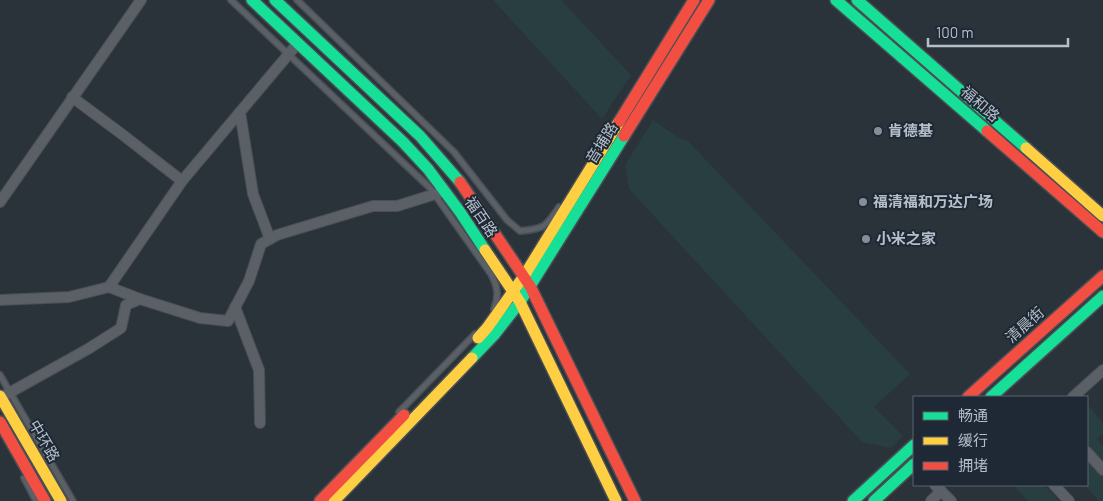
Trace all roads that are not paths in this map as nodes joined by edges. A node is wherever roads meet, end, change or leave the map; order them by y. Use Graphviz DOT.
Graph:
graph roads {
  1 [pos="141,0"];
  2 [pos="231,0"];
  3 [pos="252,0"];
  4 [pos="275,0"];
  5 [pos="297,0"];
  6 [pos="687,0"];
  7 [pos="694,0"];
  8 [pos="708,0"];
  9 [pos="836,0"];
  10 [pos="857,0"];
  11 [pos="298,43"];
  12 [pos="289,54"];
  13 [pos="651,58"];
  14 [pos="72,97"];
  15 [pos="240,112"];
  16 [pos="182,181"];
  17 [pos="440,193"];
  18 [pos="564,198"];
  19 [pos="0,202"];
  20 [pos="1103,216"];
  21 [pos="1103,232"];
  22 [pos="270,239"];
  23 [pos="1103,276"];
  24 [pos="527,281"];
  25 [pos="109,286"];
  26 [pos="514,292"];
  27 [pos="1103,296"];
  28 [pos="140,299"];
  29 [pos="0,300"];
  30 [pos="520,302"];
  31 [pos="235,307"];
  32 [pos="1103,370"];
  33 [pos="0,375"];
  34 [pos="3,395"];
  35 [pos="969,396"];
  36 [pos="992,396"];
  37 [pos="1074,396"];
  38 [pos="0,422"];
  39 [pos="260,423"];
  40 [pos="0,434"];
  41 [pos="913,446"];
  42 [pos="1088,453"];
  43 [pos="913,465"];
  44 [pos="1103,470"];
  45 [pos="1055,486"];
  46 [pos="938,488"];
  47 [pos="36,501"];
  48 [pos="45,501"];
  49 [pos="61,501"];
  50 [pos="73,501"];
  51 [pos="313,501"];
  52 [pos="320,501"];
  53 [pos="334,501"];
  54 [pos="616,501"];
  55 [pos="635,501"];
  56 [pos="852,501"];
  57 [pos="874,501"];
  58 [pos="931,501"];
  59 [pos="951,501"];
  60 [pos="1069,501"];
  1 -- 14 [label="street"];
  2 -- 12 [label="lane"];
  3 -- 11 [label="street, 福百路"];
  4 -- 24 [label="street, 福百路"];
  5 -- 18 [label="lane"];
  6 -- 13 [label="lane"];
  7 -- 24 [label="street, 音埔路"];
  8 -- 24 [label="street, 音埔路"];
  9 -- 21 [label="street, 福和路"];
  10 -- 20 [label="street, 福和路"];
  11 -- 12 [label="street"];
  11 -- 17 [label="street, 福百路"];
  12 -- 15 [label="street"];
  12 -- 17 [label="lane"];
  14 -- 16 [label="street"];
  14 -- 19 [label="street"];
  15 -- 16 [label="street"];
  15 -- 22 [label="street"];
  16 -- 25 [label="street"];
  17 -- 22 [label="street"];
  17 -- 26 [label="street, 福百路"];
  17 -- 51 [label="lane"];
  22 -- 31 [label="street"];
  23 -- 35 [label="street, 清晨街"];
  24 -- 26 [label="street, 音埔路"];
  24 -- 30 [label="street, 音埔路"];
  24 -- 55 [label="street, 福百路"];
  25 -- 28 [label="street"];
  25 -- 29 [label="street"];
  26 -- 30 [label="street, 福百路"];
  26 -- 52 [label="street, 音埔路"];
  27 -- 36 [label="street, 清晨街"];
  28 -- 31 [label="street"];
  28 -- 34 [label="street"];
  30 -- 53 [label="street, 音埔路"];
  30 -- 54 [label="street, 福百路"];
  31 -- 39 [label="street"];
  32 -- 37 [label="street"];
  33 -- 34 [label="lane"];
  34 -- 49 [label="street, 中环路"];
  34 -- 50 [label="lane"];
  38 -- 48 [label="street, 中环路"];
  40 -- 47 [label="lane"];
  41 -- 56 [label="street"];
  42 -- 44 [label="street"];
  43 -- 57 [label="street"];
  45 -- 60 [label="street"];
  46 -- 58 [label="street"];
  46 -- 59 [label="street"];
}
